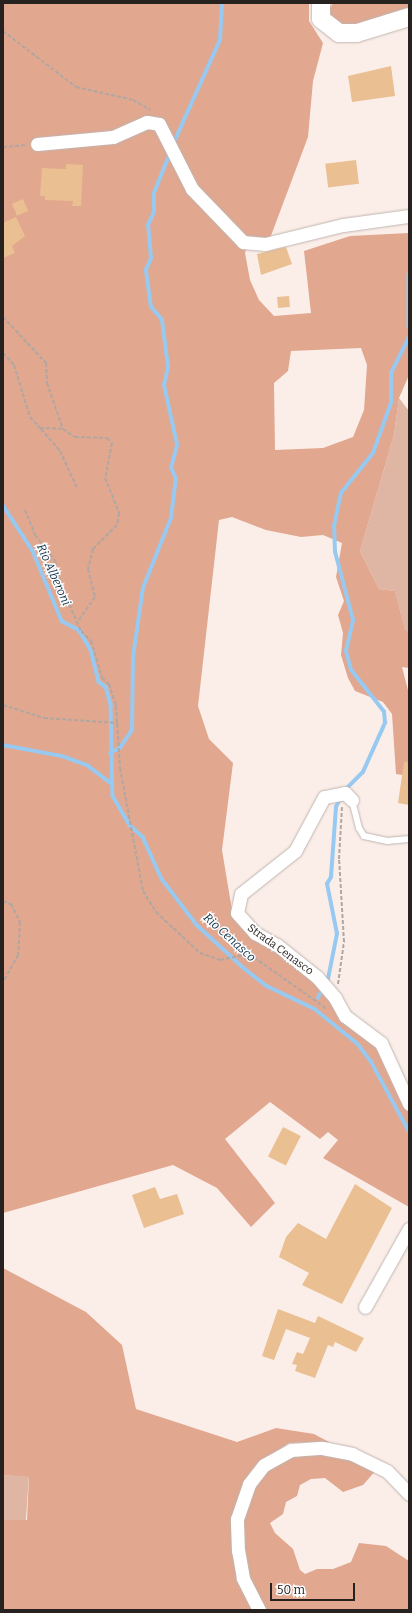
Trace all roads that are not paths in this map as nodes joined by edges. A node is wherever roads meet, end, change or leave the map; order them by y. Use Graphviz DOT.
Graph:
graph roads {
  1 [pos="321,3"];
  2 [pos="409,17"];
  3 [pos="37,144"];
  4 [pos="409,216"];
  5 [pos="350,798"];
  6 [pos="409,839"];
  7 [pos="409,1104"];
  8 [pos="409,1229"];
  9 [pos="365,1307"];
  10 [pos="409,1494"];
  11 [pos="259,1610"];
  1 -- 2 [label="street"];
  3 -- 4 [label="street"];
  5 -- 6 [label="lane"];
  5 -- 7 [label="street, Strada Cenasco"];
  8 -- 9 [label="street"];
  10 -- 11 [label="street"];
}
